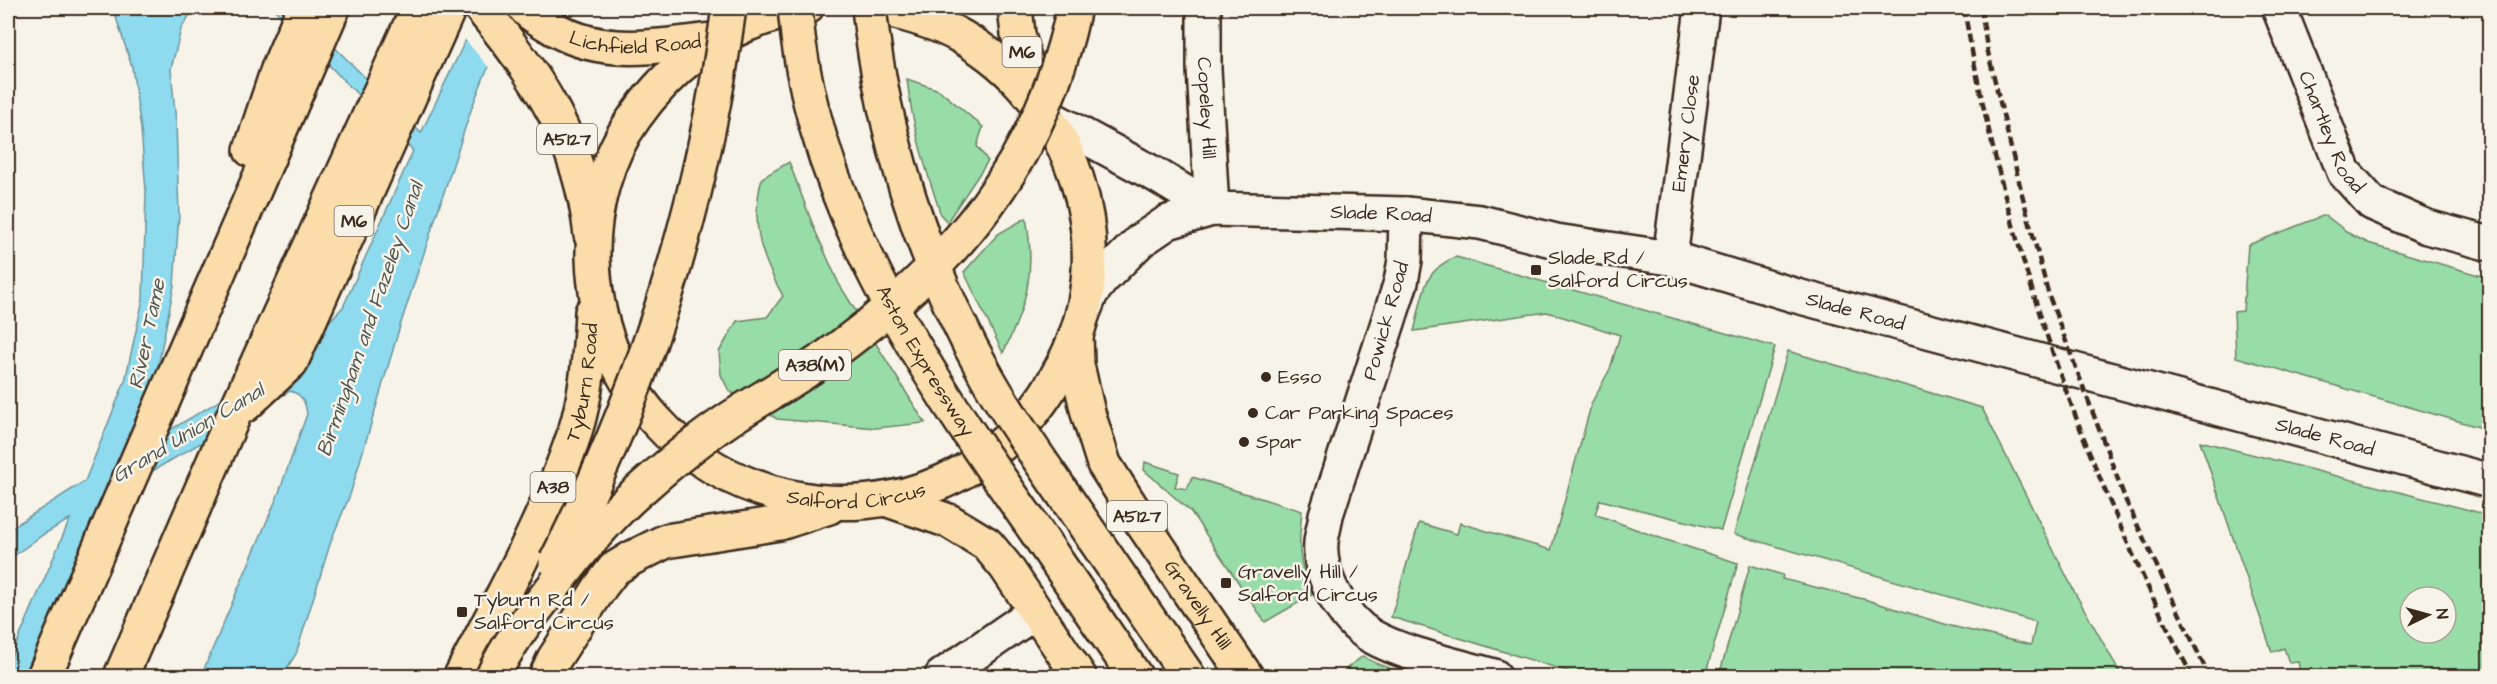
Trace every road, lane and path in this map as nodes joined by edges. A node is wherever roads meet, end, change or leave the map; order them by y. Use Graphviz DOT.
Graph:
graph roads {
  1 [pos="304,8"];
  2 [pos="333,8"];
  3 [pos="418,8"];
  4 [pos="449,8"];
  5 [pos="481,8"];
  6 [pos="729,8"];
  7 [pos="795,8"];
  8 [pos="806,8"];
  9 [pos="869,8"];
  10 [pos="878,8"];
  11 [pos="1015,8"];
  12 [pos="1074,8"];
  13 [pos="1204,8"];
  14 [pos="1702,8"];
  15 [pos="2279,8"];
  16 [pos="527,10"];
  17 [pos="713,40"];
  18 [pos="1041,106"];
  19 [pos="1212,209"];
  20 [pos="1407,214"];
  21 [pos="2490,244"];
  22 [pos="593,245"];
  23 [pos="1670,258"];
  24 [pos="594,281"];
  25 [pos="211,293"];
  26 [pos="1079,325"];
  27 [pos="233,417"];
  28 [pos="2490,481"];
  29 [pos="885,500"];
  30 [pos="842,503"];
  31 [pos="1035,612"];
  32 [pos="44,676"];
  33 [pos="121,676"];
  34 [pos="461,676"];
  35 [pos="493,676"];
  36 [pos="546,676"];
  37 [pos="942,676"];
  38 [pos="1079,676"];
  39 [pos="1135,676"];
  40 [pos="1188,676"];
  41 [pos="1246,676"];
  42 [pos="1494,676"];
  1 -- 25 [label="main road"];
  2 -- 25 [label="main road"];
  3 -- 27 [label="main road, M6"];
  4 -- 27 [label="main road, M6"];
  5 -- 22 [label="main road, A5127"];
  6 -- 35 [label="main road, A38(M), bridge"];
  7 -- 39 [label="main road, Aston Expressway, bridge"];
  8 -- 17 [label="main road, Salford Circus"];
  9 -- 40 [label="main road, bridge"];
  10 -- 18 [label="main road, Salford Circus"];
  11 -- 18 [label="main road, M6"];
  12 -- 35 [label="main road, A38(M), bridge"];
  13 -- 19 [label="street, Copeley Hill"];
  14 -- 23 [label="street, Emery Close"];
  15 -- 21 [label="street, Chartley Road"];
  16 -- 17 [label="main road, Lichfield Road"];
  17 -- 22 [label="main road, Salford Circus"];
  18 -- 19 [label="street, Slade Road"];
  18 -- 26 [label="main road, Salford Circus"];
  19 -- 20 [label="street, Slade Road"];
  19 -- 26 [label="street, Slade Road"];
  20 -- 23 [label="street, Slade Road"];
  20 -- 42 [label="street, Powick Road"];
  22 -- 24 [label="main road, Salford Circus"];
  23 -- 28 [label="street, Slade Road"];
  24 -- 30 [label="main road, Salford Circus"];
  24 -- 34 [label="main road, Tyburn Road / A38"];
  25 -- 32 [label="main road"];
  26 -- 29 [label="main road, Salford Circus"];
  26 -- 41 [label="main road, Gravelly Hill / A5127"];
  27 -- 33 [label="main road, M6"];
  29 -- 30 [label="main road, Salford Circus"];
  29 -- 31 [label="main road"];
  30 -- 36 [label="main road"];
  31 -- 37 [label="street"];
  31 -- 38 [label="main road"];
}
